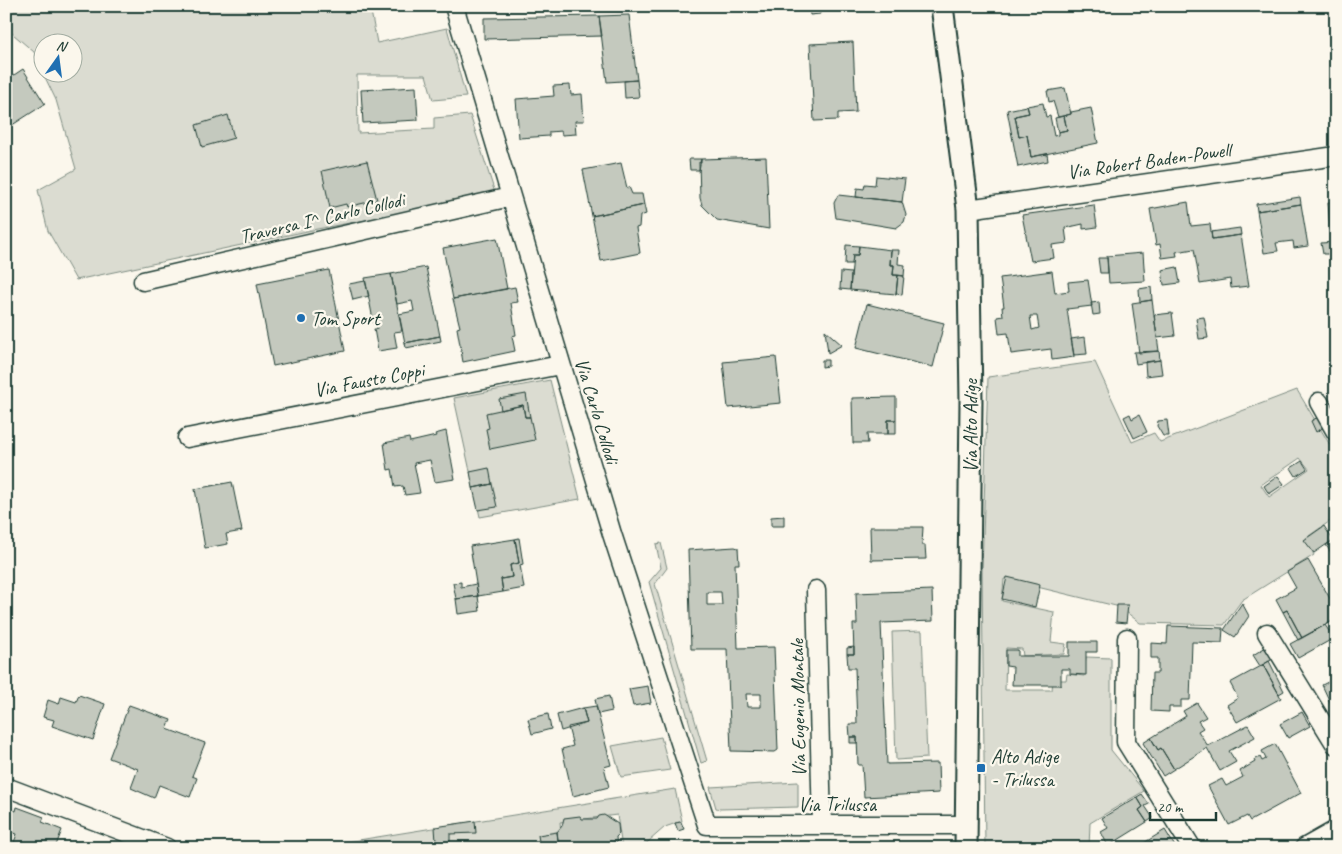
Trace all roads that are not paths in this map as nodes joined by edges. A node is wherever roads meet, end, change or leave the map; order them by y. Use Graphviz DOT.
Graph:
graph roads {
  1 [pos="454,6"];
  2 [pos="942,6"];
  3 [pos="1336,156"];
  4 [pos="510,197"];
  5 [pos="968,209"];
  6 [pos="143,281"];
  7 [pos="560,365"];
  8 [pos="1319,402"];
  9 [pos="1336,432"];
  10 [pos="187,438"];
  11 [pos="816,590"];
  12 [pos="1267,633"];
  13 [pos="1127,638"];
  14 [pos="1336,745"];
  15 [pos="6,787"];
  16 [pos="706,825"];
  17 [pos="822,825"];
  18 [pos="967,825"];
  19 [pos="1336,830"];
  20 [pos="167,848"];
  21 [pos="966,848"];
  22 [pos="1192,848"];
  23 [pos="1304,848"];
  1 -- 4 [label="street, Via Carlo Collodi"];
  2 -- 5 [label="street, Via Alto Adige"];
  3 -- 5 [label="street, Via Robert Baden-Powell"];
  4 -- 6 [label="street, Traversa I^ Carlo Collodi"];
  4 -- 7 [label="street, Via Carlo Collodi"];
  5 -- 18 [label="street, Via Alto Adige"];
  7 -- 10 [label="street, Via Fausto Coppi"];
  7 -- 16 [label="street, Via Carlo Collodi"];
  8 -- 9 [label="street"];
  11 -- 17 [label="street, Via Eugenio Montale"];
  12 -- 14 [label="street"];
  13 -- 22 [label="street"];
  15 -- 20 [label="street"];
  16 -- 17 [label="street, Via Trilussa"];
  17 -- 18 [label="street, Via Trilussa"];
  18 -- 21 [label="street, Via Alto Adige"];
  19 -- 23 [label="street"];
}
